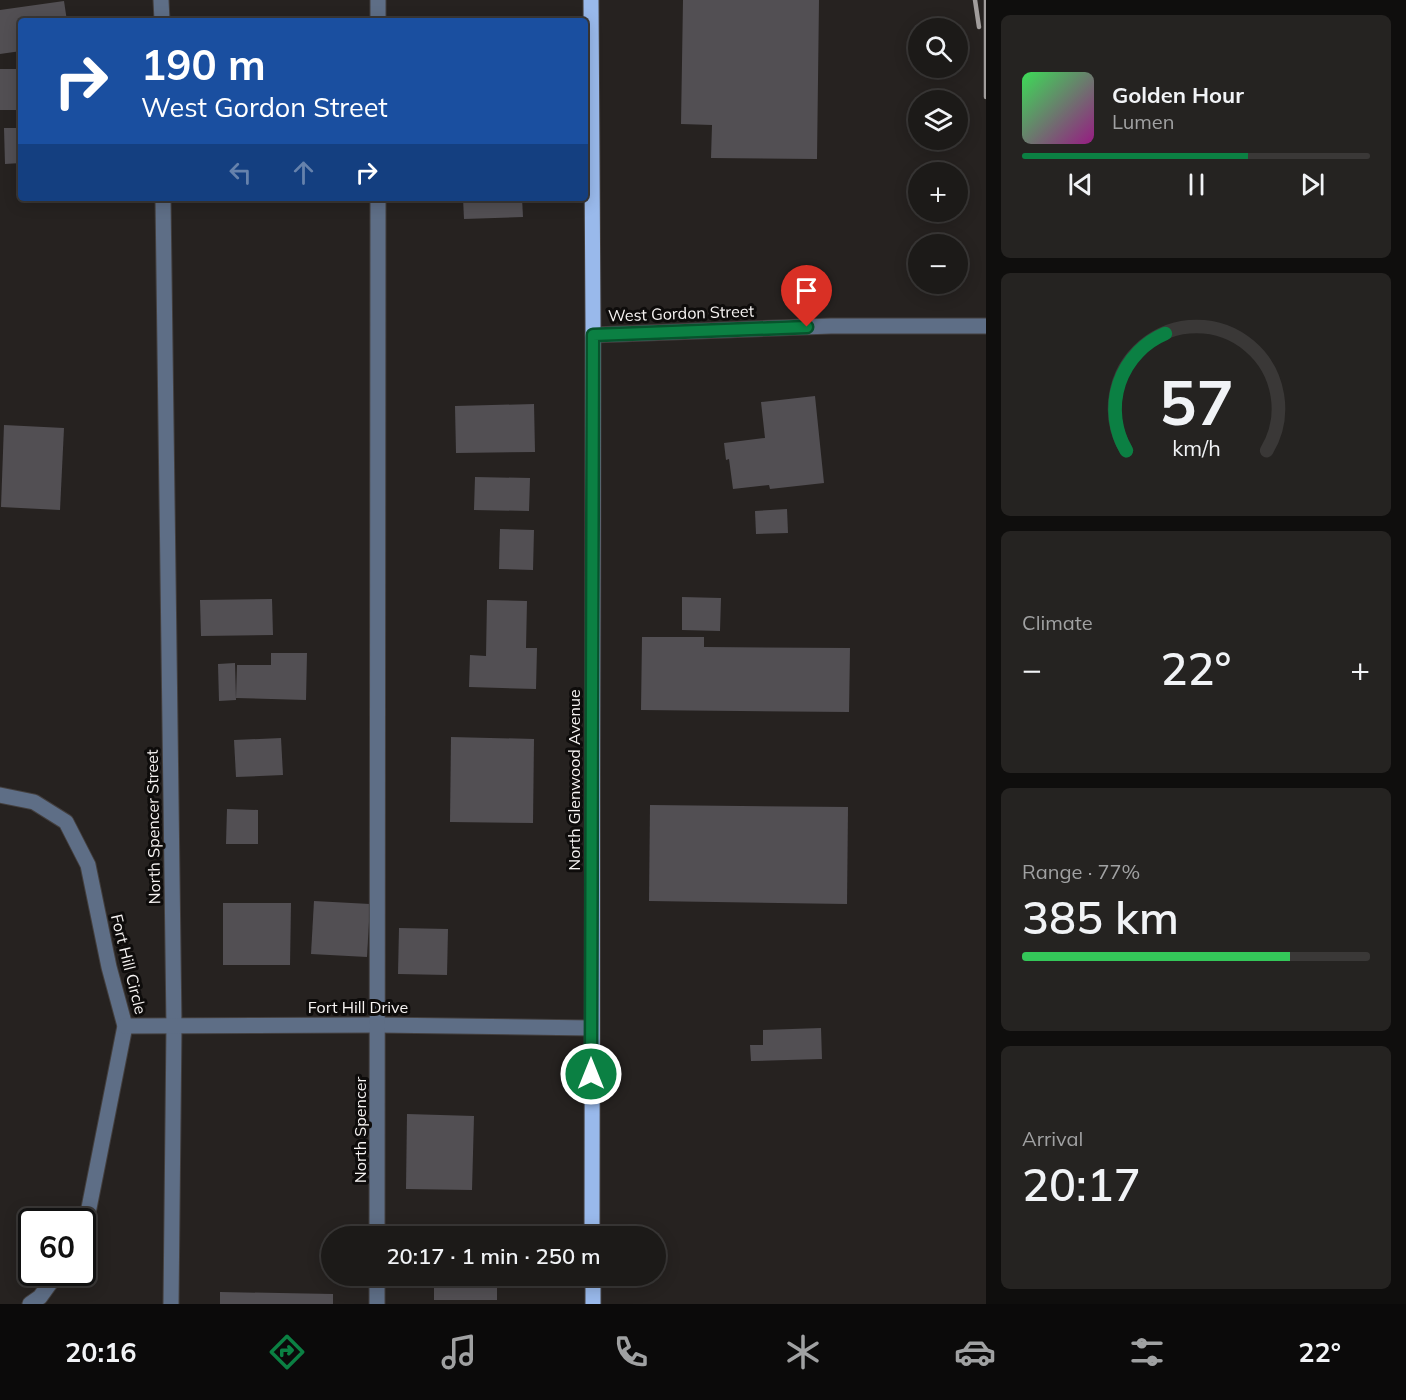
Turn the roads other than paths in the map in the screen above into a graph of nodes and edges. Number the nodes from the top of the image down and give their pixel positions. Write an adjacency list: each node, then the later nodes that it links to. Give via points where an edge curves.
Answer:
1 (161, 0): 4 (street)
2 (378, 0): 5 (street)
3 (591, 0): 9 (main road, North Glenwood Avenue)
4 (162, 18)
5 (378, 18)
6 (163, 201): 13 (street, North Spencer Street)
7 (378, 201): 11 (street, North Spencer)
8 (986, 326): 9 (street, West Gordon Street)
9 (593, 329): 14 (main road, North Glenwood Avenue)
10 (0, 795): 12 (street, Fort Hill Circle, via 34,802 66,822 88,865)
11 (378, 1025): 13 (street, Fort Hill Drive); 14 (street, Fort Hill Drive); 16 (street, North Spencer)
12 (125, 1026): 13 (street, Fort Hill Drive); 15 (street, Fort Hill Circle)
13 (174, 1026): 22 (street, North Spencer Street)
14 (591, 1028): 17 (main road, North Glenwood Avenue)
15 (89, 1208)
16 (377, 1226)
17 (592, 1226)
18 (48, 1286): 21 (street)
19 (377, 1286): 23 (street)
20 (593, 1286): 24 (main road)
21 (30, 1304)
22 (171, 1304)
23 (377, 1304)
24 (593, 1304)

